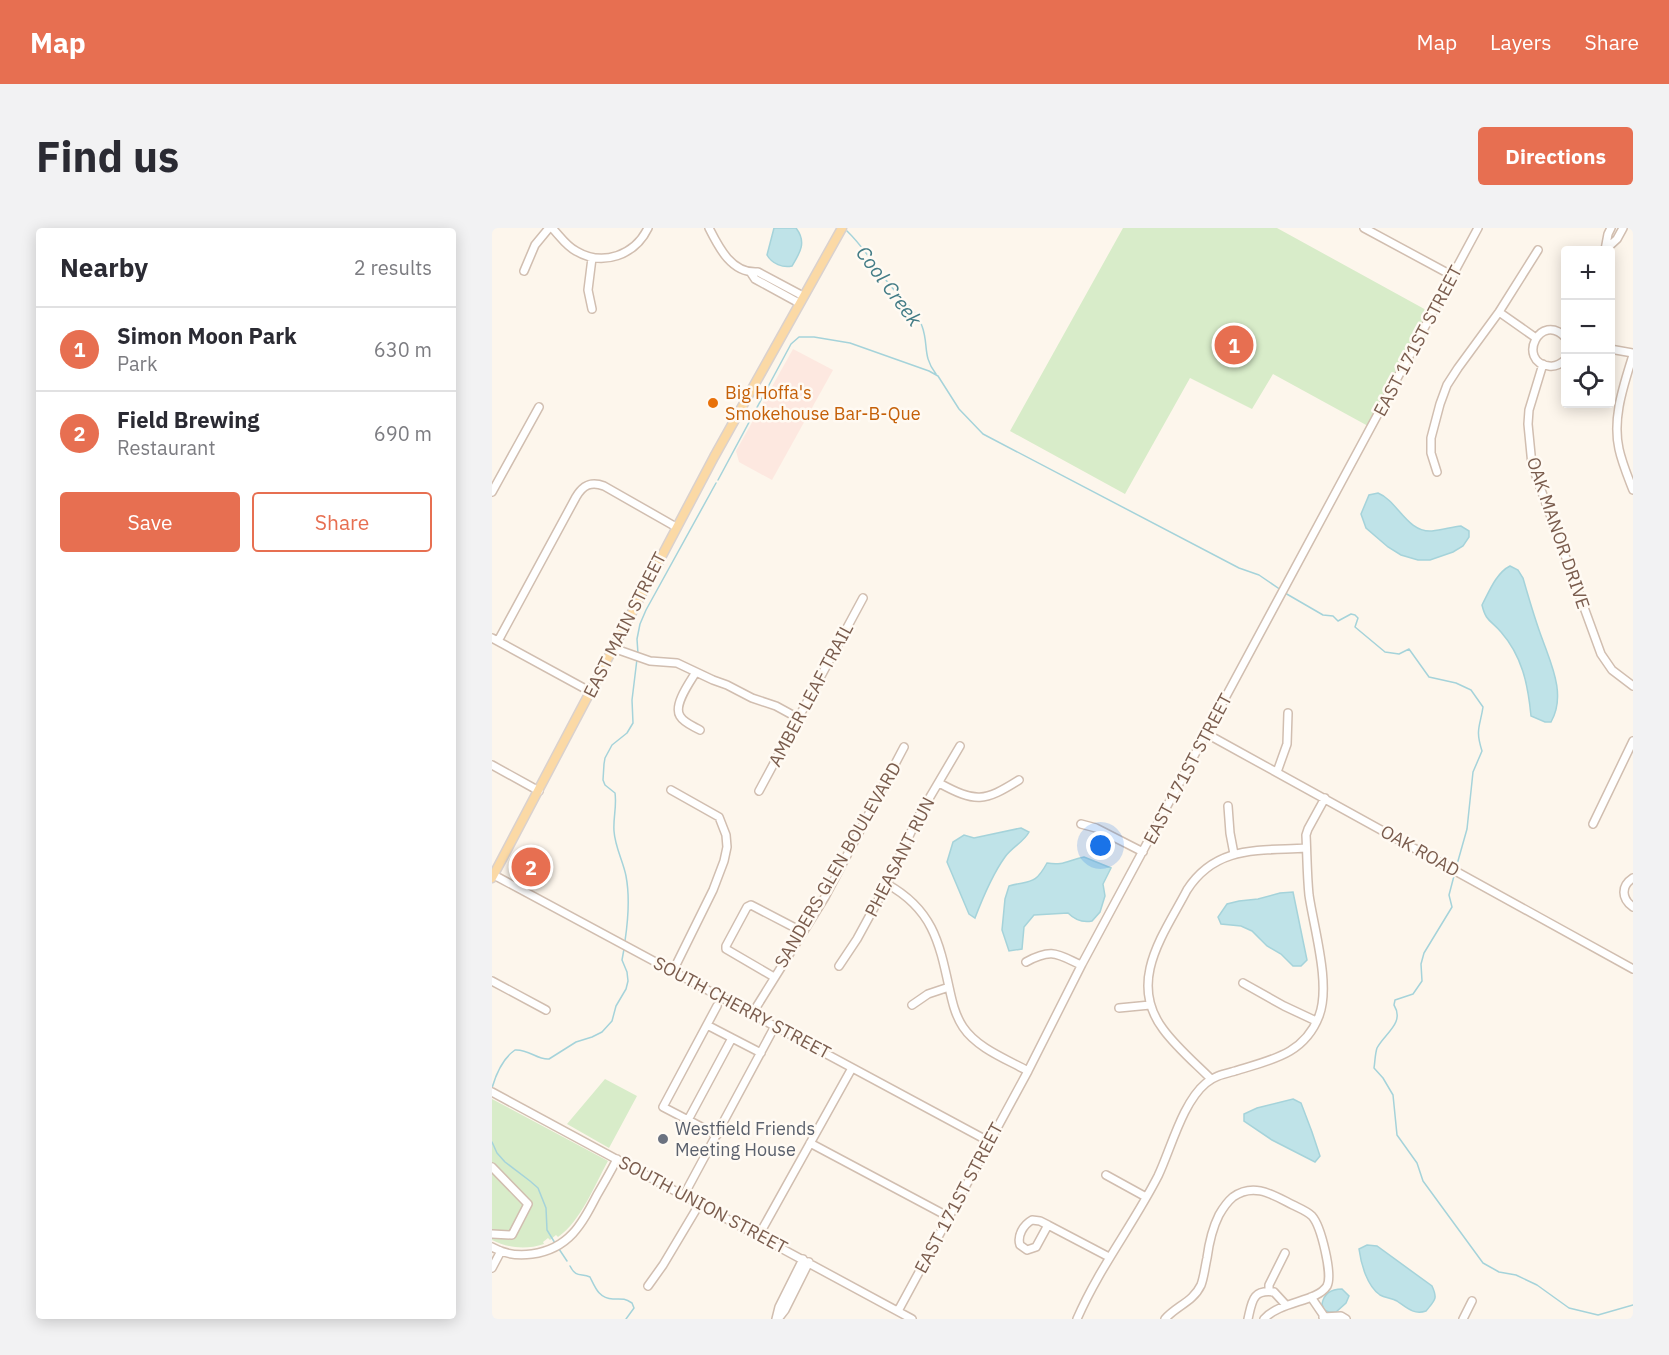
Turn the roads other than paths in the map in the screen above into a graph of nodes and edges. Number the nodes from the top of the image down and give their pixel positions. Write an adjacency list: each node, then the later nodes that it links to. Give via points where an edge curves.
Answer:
1 (550, 228): 12 (street, via 570,248); 13 (street, via 535,245)
2 (648, 228): 12 (street, via 629,251 611,258)
3 (709, 228): 15 (street, via 730,262 755,279)
4 (842, 228): 15 (main road, EAST MAIN STREET)
5 (1364, 228): 14 (street)
6 (1478, 228): 14 (street, EAST 171ST STREET)
7 (1611, 228): 9 (street)
8 (1623, 228): 10 (street)
9 (1606, 246)
10 (1609, 246)
11 (1538, 250): 17 (street)
12 (592, 258): 16 (street, via 588,290)
13 (524, 271)
14 (1453, 276): 38 (street, EAST 171ST STREET)
15 (801, 299): 28 (main road, EAST MAIN STREET)
16 (592, 309)
17 (1499, 312): 19 (street); 25 (street, via 1447,385 1431,438)
18 (1561, 333): 19 (street, via 1549,330)
19 (1536, 338): 23 (street, via 1533,353)
20 (1615, 351): 21 (street)
21 (1633, 354): 26 (street, via 1620,397 1617,428 1618,447)
22 (1561, 363): 23 (street)
23 (1543, 364): 33 (street, OAK MANOR DRIVE, via 1529,410 1532,465 1601,654 1612,670)
24 (539, 408): 27 (street)
25 (1437, 472)
26 (1633, 490)
27 (492, 492)
28 (676, 527): 30 (street, via 604,486 585,485); 31 (main road, EAST MAIN STREET)
29 (863, 598): 36 (street, AMBER LEAF TRAIL)
30 (495, 639): 34 (street)
31 (614, 648): 32 (street, via 651,661 677,663); 34 (main road, EAST MAIN STREET)
32 (696, 672): 36 (street); 37 (street, via 678,710 682,718)
33 (1633, 686)
34 (591, 692): 47 (main road, EAST MAIN STREET)
35 (1288, 713): 43 (street, via 1287,744)
36 (798, 718): 48 (street, AMBER LEAF TRAIL)
37 (700, 730)
38 (1207, 734): 43 (street, OAK ROAD); 54 (street, EAST 171ST STREET)
39 (1633, 741): 52 (street)
40 (960, 746): 45 (street, PHEASANT RUN)
41 (904, 747): 60 (street, SANDERS GLEN BOULEVARD)
42 (492, 765): 47 (street)
43 (1277, 771): 49 (street, OAK ROAD)
44 (1019, 780): 45 (street, via 982,798 966,796)
45 (939, 783): 58 (street, PHEASANT RUN)
46 (671, 790): 65 (street, via 719,818 727,847 713,890)
47 (539, 791): 56 (main road, EAST MAIN STREET)
48 (759, 791)
49 (1325, 798): 53 (street, via 1308,829); 64 (street, OAK ROAD)
50 (1228, 806): 55 (street)
51 (1081, 824): 54 (street)
52 (1593, 824)
53 (1306, 848): 55 (street); 76 (street, via 1324,988)
54 (1143, 852): 62 (street, EAST 171ST STREET)
55 (1234, 854): 71 (street, via 1209,866 1187,890 1151,961 1147,981)
56 (492, 875): 65 (street, SOUTH CHERRY STREET)
57 (1633, 878): 59 (street, via 1623,892)
58 (886, 884): 63 (street, PHEASANT RUN); 69 (street, via 911,901 928,922 940,946)
59 (1633, 907)
60 (803, 932): 66 (street, SANDERS GLEN BOULEVARD); 66 (street, via 752,905 747,907 725,947)
61 (1026, 962): 62 (street, via 1040,954 1054,953)
62 (1082, 965): 82 (street, EAST 171ST STREET)
63 (839, 966)
64 (1633, 969)
65 (673, 971): 75 (street, SOUTH CHERRY STREET)
66 (774, 977): 75 (street, SANDERS GLEN BOULEVARD)
67 (492, 981): 74 (street)
68 (1243, 982): 76 (street)
69 (949, 987): 70 (street); 82 (street, via 955,1012 968,1034)
70 (912, 1005)
71 (1150, 1005): 73 (street); 83 (street, via 1164,1032)
72 (717, 1006): 77 (street)
73 (1119, 1008)
74 (546, 1010)
75 (752, 1014): 78 (street, SOUTH CHERRY STREET)
76 (1316, 1021): 83 (street, via 1308,1036 1283,1056)
77 (707, 1025): 79 (street); 85 (street, via 663,1107)
78 (775, 1026): 80 (street); 81 (street, SOUTH CHERRY STREET)
79 (732, 1038): 80 (street); 85 (street)
80 (761, 1053): 86 (street)
81 (852, 1068): 87 (street, SOUTH CHERRY STREET); 88 (street)
82 (1028, 1071): 87 (street, EAST 171ST STREET)
83 (1211, 1079): 93 (street, via 1191,1102)
84 (495, 1093): 89 (street, SOUTH UNION STREET)
85 (688, 1120): 86 (street)
86 (717, 1135): 92 (street)
87 (990, 1142): 95 (street, EAST 171ST STREET)
88 (810, 1143): 95 (street); 98 (street)
89 (617, 1159): 92 (street, SOUTH UNION STREET); 100 (street, via 582,1223 564,1242 544,1252 521,1255)
90 (492, 1167): 97 (street, via 528,1204 512,1235)
91 (1106, 1175): 93 (street)
92 (684, 1195): 94 (street, SOUTH UNION STREET)
93 (1146, 1197): 102 (street)
94 (700, 1203): 98 (street, SOUTH UNION STREET); 105 (street)
95 (949, 1217): 110 (street, EAST 171ST STREET)
96 (1048, 1225): 96 (street, via 1036,1220 1028,1222 1019,1236 1020,1245 1034,1249); 102 (street)
97 (492, 1234)
98 (759, 1235): 103 (street, SOUTH UNION STREET)
99 (492, 1247): 100 (street)
100 (501, 1251): 104 (street)
101 (1285, 1253): 106 (street)
102 (1109, 1257): 114 (street)
103 (806, 1260): 110 (street, SOUTH UNION STREET); 112 (street, via 785,1310)
104 (492, 1268)
105 (648, 1286)
106 (1269, 1292): 109 (street, via 1278,1295); 116 (street, via 1255,1296)
107 (1311, 1297): 109 (street); 111 (street); 115 (street, via 1326,1288 1329,1280 1319,1227 1304,1210 1264,1191 1252,1190 1236,1195 1226,1204 1214,1225 1200,1286 1190,1300)
108 (1472, 1301): 119 (street)
109 (1286, 1305): 117 (street)
110 (898, 1311): 113 (street, SOUTH UNION STREET)
111 (1325, 1318): 118 (street)
112 (777, 1319)
113 (912, 1319)
114 (1077, 1319)
115 (1165, 1319)
116 (1248, 1319)
117 (1264, 1319)
118 (1346, 1319)
119 (1462, 1319)

